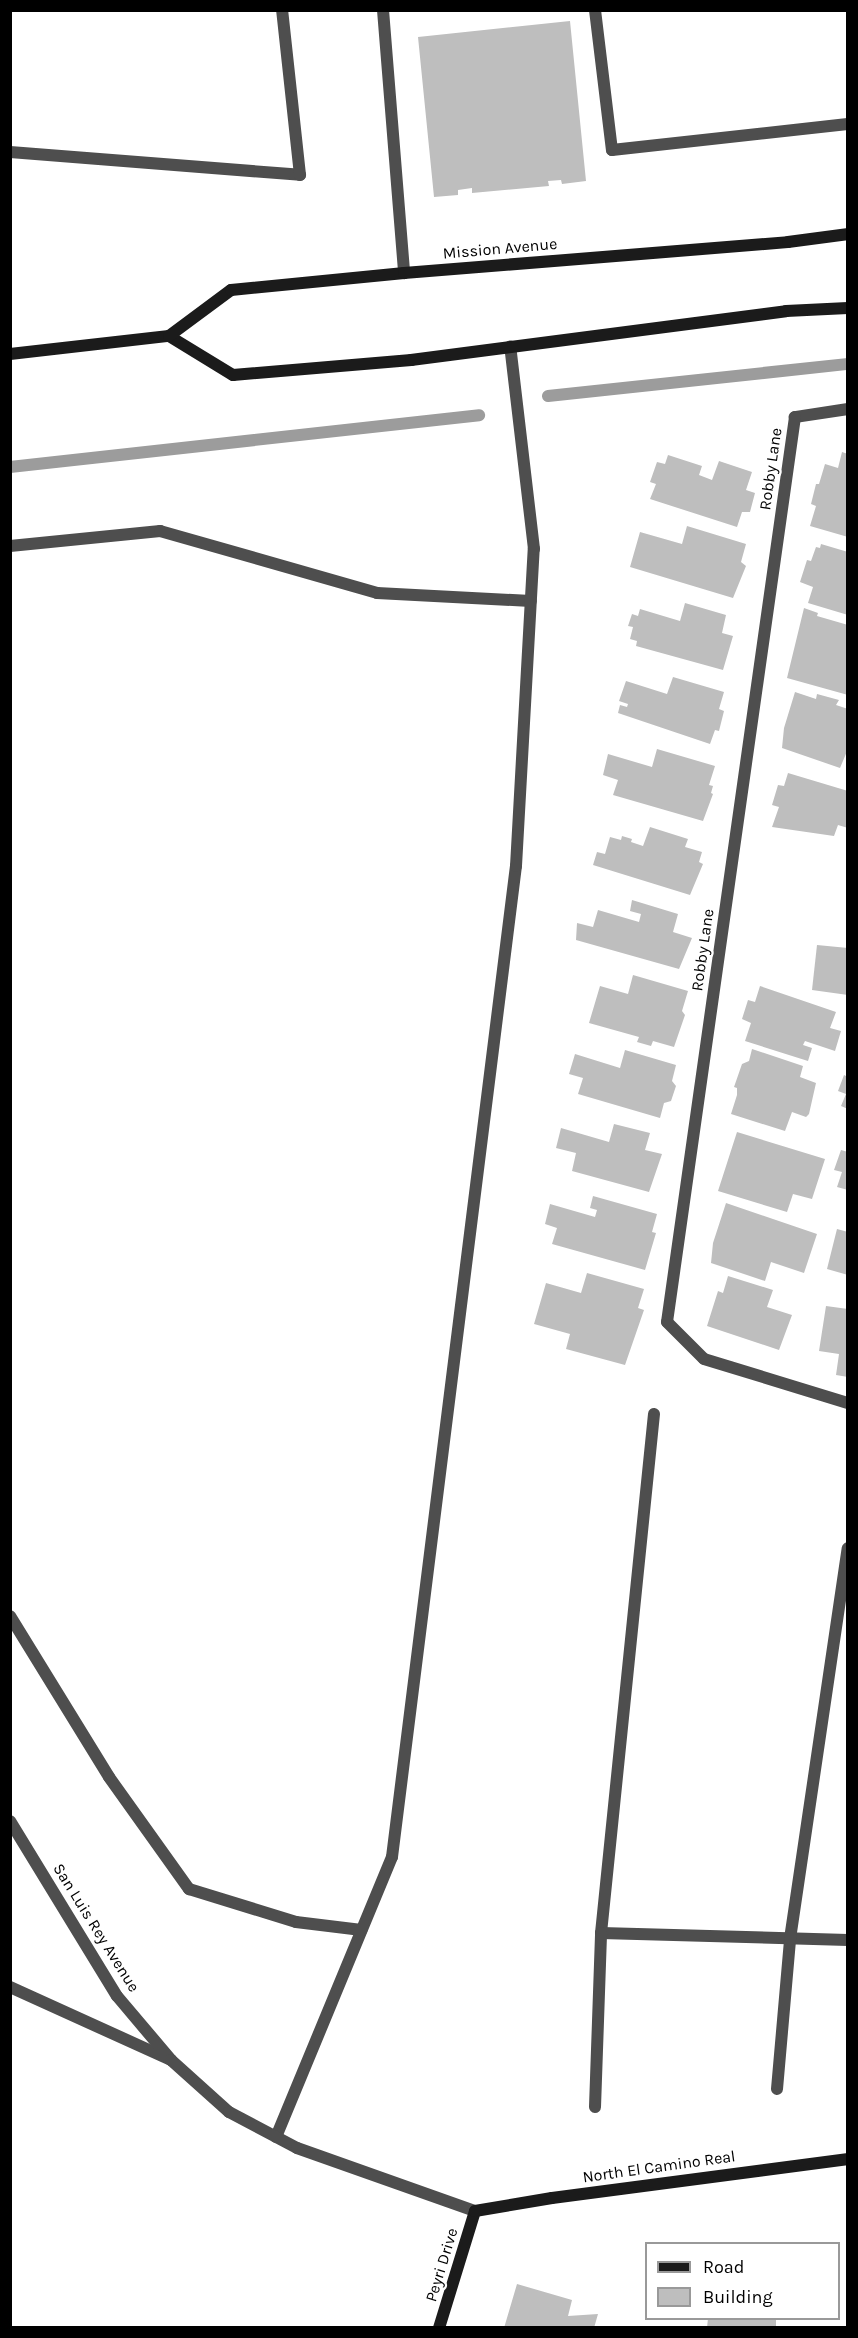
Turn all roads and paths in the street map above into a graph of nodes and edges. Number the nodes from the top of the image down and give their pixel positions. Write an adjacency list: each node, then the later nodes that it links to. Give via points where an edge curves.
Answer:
1 (282, 10): 5 (street, via 300,176)
2 (383, 10): 7 (street)
3 (595, 10): 4 (street, via 612,150)
4 (848, 124)
5 (10, 152)
6 (848, 234): 7 (main road, Mission Avenue)
7 (404, 273): 9 (main road, Mission Avenue, via 231,290)
8 (848, 308): 10 (main road, via 786,311)
9 (169, 336): 10 (main road, via 233,375 411,360); 11 (main road)
10 (510, 346): 14 (street, via 534,549)
11 (10, 354)
12 (848, 409): 15 (street, Robby Lane, via 795,417 667,1322 704,1359)
13 (10, 546): 14 (street, via 160,531 377,593)
14 (531, 602): 20 (street, via 516,866 392,1857)
15 (848, 1403)
16 (654, 1414): 21 (street)
17 (848, 1548): 22 (street)
18 (10, 1616): 20 (street, via 109,1777 189,1889 296,1922)
19 (10, 1821): 25 (street, San Luis Rey Avenue, via 117,1996)
20 (362, 1930): 28 (street)
21 (601, 1933): 22 (street); 27 (street)
22 (790, 1939): 23 (street); 26 (street)
23 (848, 1940)
24 (10, 1987): 25 (street)
25 (171, 2060): 28 (street, San Luis Rey Avenue, via 229,2112)
26 (777, 2089)
27 (595, 2107)
28 (276, 2137): 30 (street, San Luis Rey Avenue)
29 (848, 2158): 30 (main road, North El Camino Real)
30 (475, 2211): 31 (main road, Peyri Drive)
31 (439, 2328)

